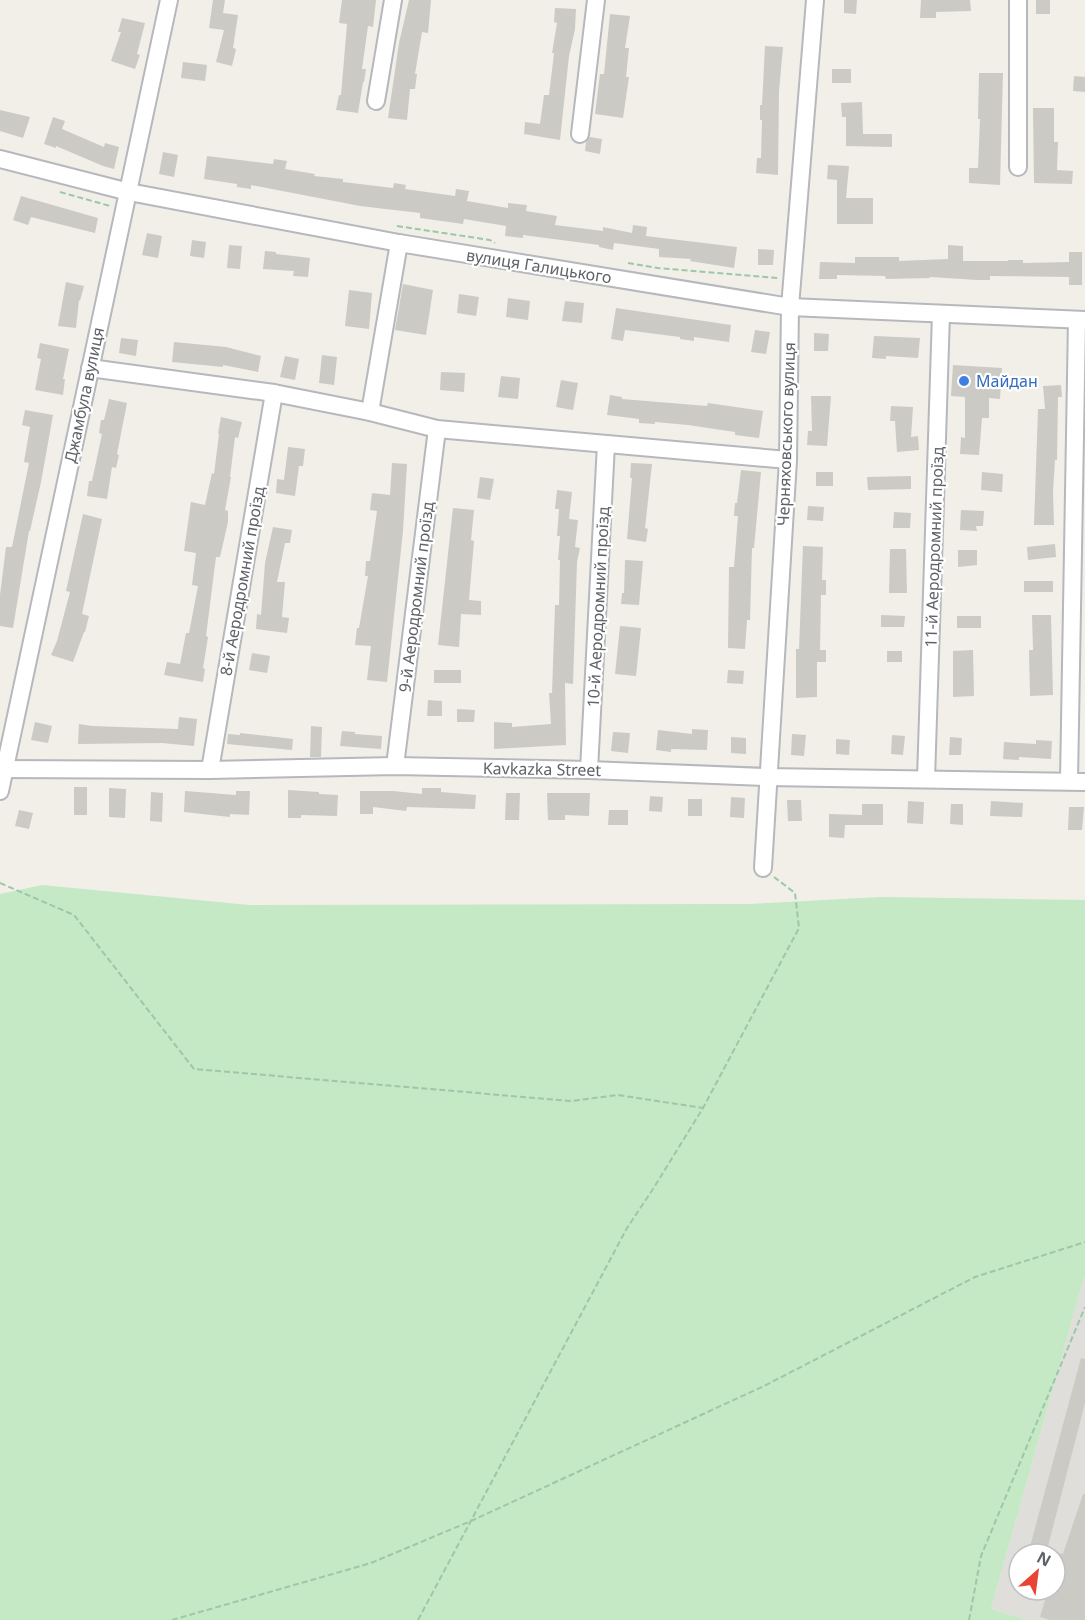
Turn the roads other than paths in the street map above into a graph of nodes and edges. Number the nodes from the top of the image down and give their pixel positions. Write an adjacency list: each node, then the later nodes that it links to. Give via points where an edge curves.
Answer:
1 (169, 0): 10 (street, Джамбула вулиця)
2 (393, 0): 6 (street)
3 (596, 0): 7 (street)
4 (815, 0): 12 (street, Черняховського вулиця)
5 (1018, 0): 9 (street)
6 (376, 101)
7 (580, 134)
8 (0, 159): 10 (street, вулиця Галицького)
9 (1018, 166)
10 (129, 192): 11 (street, вулиця Галицького); 15 (street, Джамбула вулиця)
11 (399, 243): 12 (street, вулиця Галицького); 17 (street)
12 (790, 307): 13 (street, вулиця Галицького); 20 (street, Черняховського вулиця)
13 (941, 314): 14 (street, вулиця Галицького); 26 (street, 11-й Аеродромний проїзд)
14 (1081, 320): 27 (street)
15 (90, 368): 16 (street); 22 (street, Джамбула вулиця)
16 (274, 393): 17 (street); 23 (street, 8-й Аеродромний проїзд)
17 (370, 412): 18 (street)
18 (437, 429): 19 (street); 21 (street, 9-й Аеродромний проїзд)
19 (606, 444): 20 (street); 24 (street, 10-й Аеродромний проїзд)
20 (788, 460): 25 (street, Черняховського вулиця)
21 (395, 766): 23 (street, Kavkazka Street); 24 (street, Kavkazka Street)
22 (2, 769): 23 (street, Kavkazka Street); 28 (street, Джамбула вулиця)
23 (210, 770)
24 (589, 770): 25 (street, Kavkazka Street)
25 (767, 777): 26 (street, Kavkazka Street); 29 (street, Черняховського вулиця)
26 (926, 779): 27 (street, Kavkazka Street)
27 (1077, 781)
28 (0, 790)
29 (763, 868)

